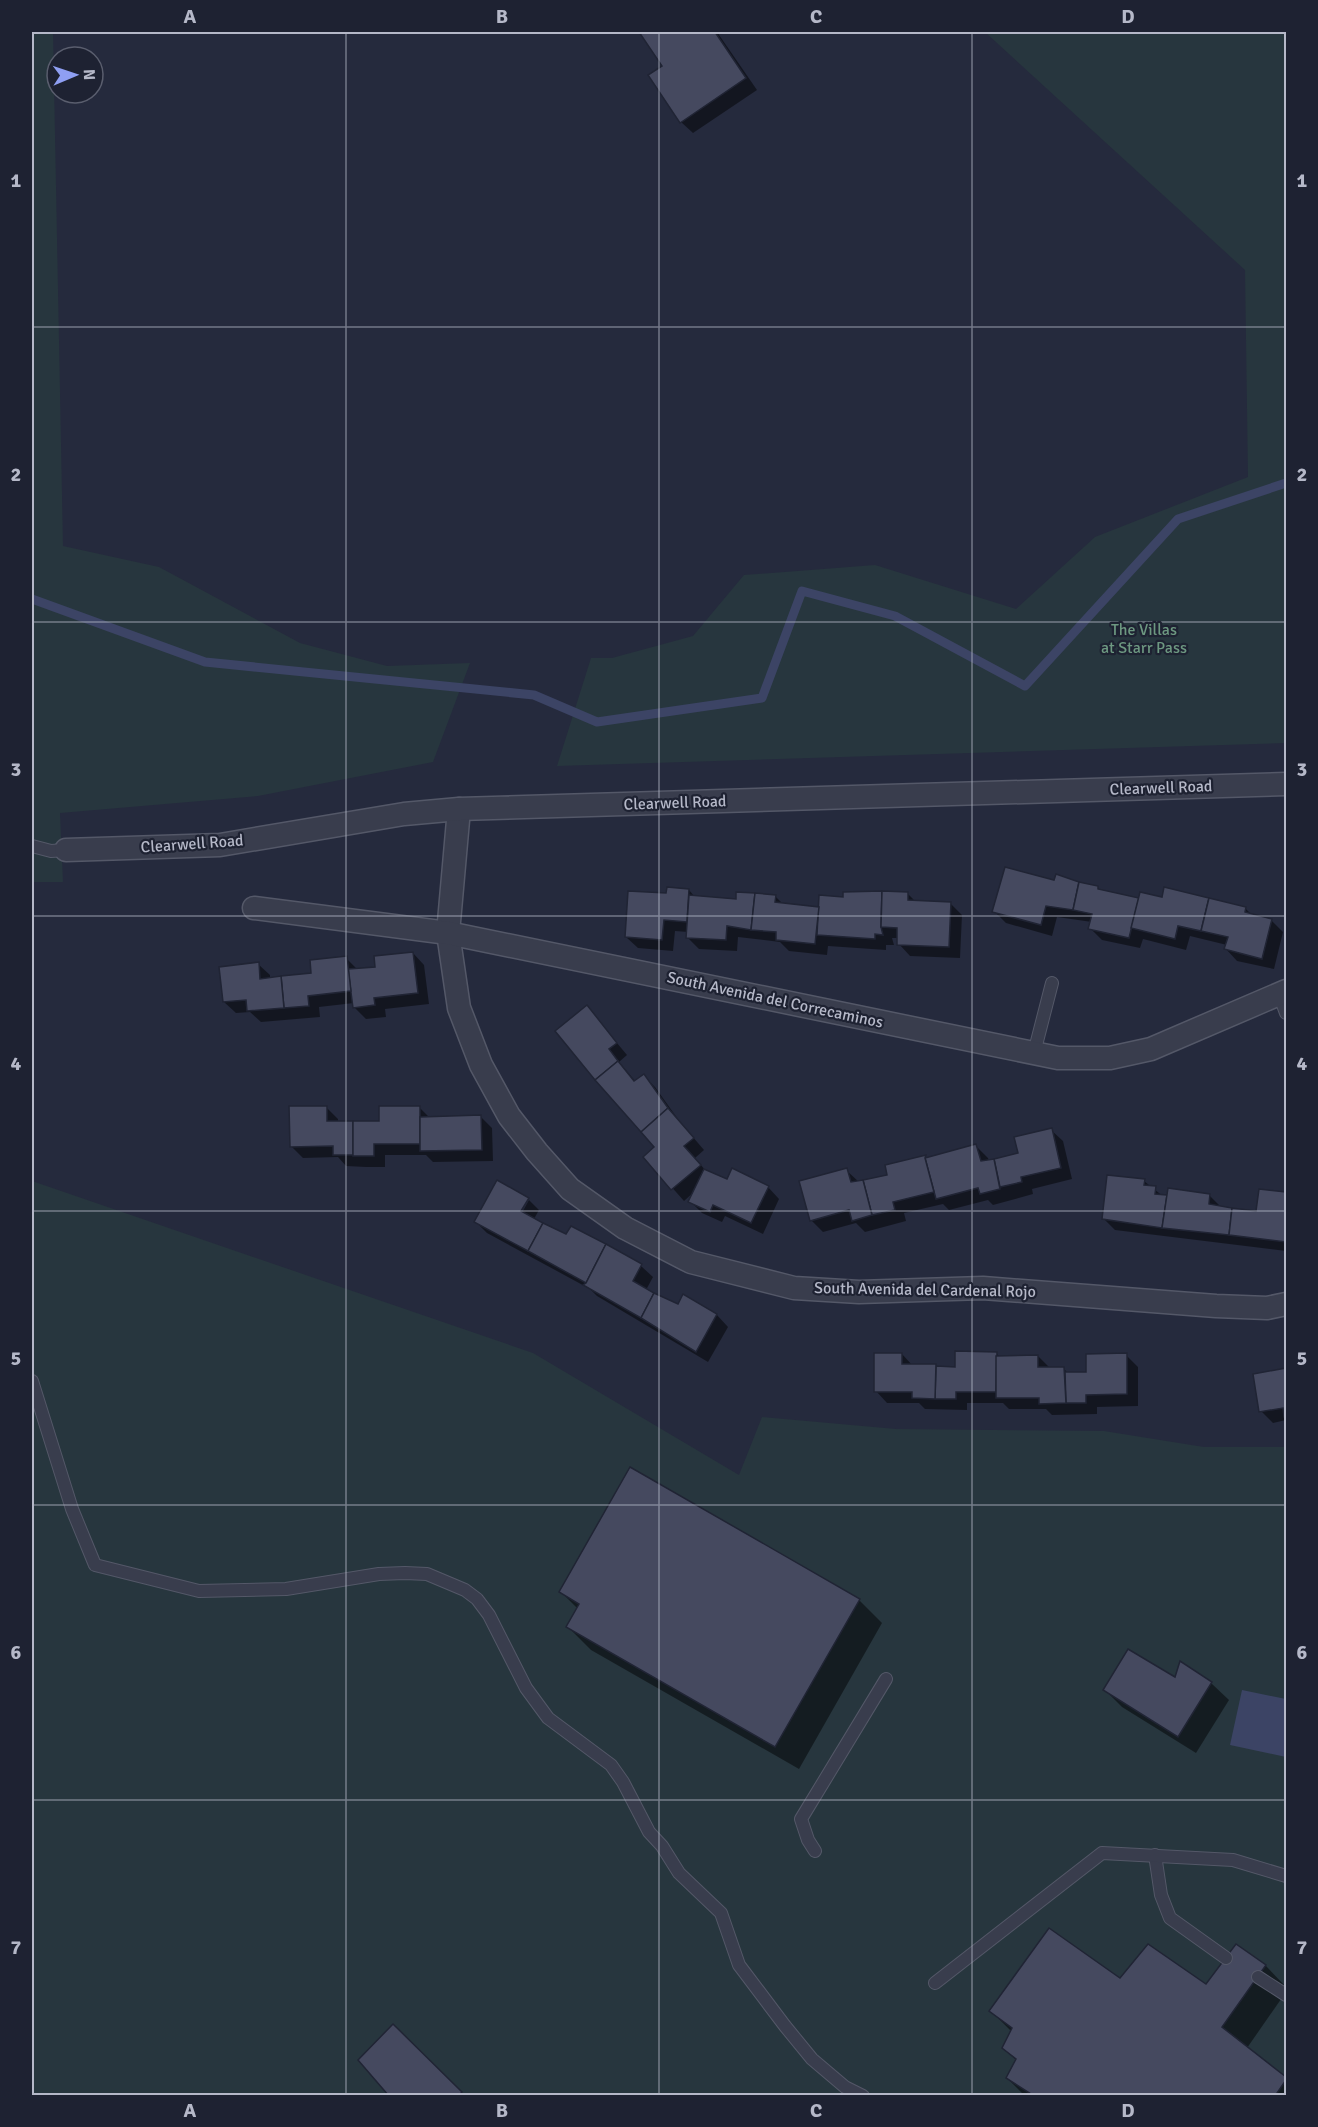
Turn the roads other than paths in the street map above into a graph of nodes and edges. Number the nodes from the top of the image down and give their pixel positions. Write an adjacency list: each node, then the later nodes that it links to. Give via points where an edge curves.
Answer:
1 (1287, 784): 2 (street, Clearwell Road)
2 (459, 809): 4 (street, Clearwell Road, via 404,814 220,845); 6 (street, South Avenida del Cardenal Rojo)
3 (32, 846): 4 (lane)
4 (66, 850)
5 (254, 908): 6 (street, South Avenida del Correcaminos)
6 (448, 933): 9 (street, South Avenida del Correcaminos); 10 (street, South Avenida del Cardenal Rojo, via 459,1008 481,1065 509,1116 570,1189 625,1228 691,1262 794,1288 859,1293 983,1288 1216,1306 1267,1308)
7 (1052, 983): 9 (lane)
8 (1284, 999): 9 (street, South Avenida del Correcaminos, via 1151,1049 1110,1058 1058,1058)
9 (1034, 1053)
10 (1287, 1304)
11 (32, 1381): 20 (lane, via 72,1509 95,1565 199,1591 286,1589 379,1574 427,1574 477,1599 526,1688 548,1718 611,1765 649,1832 679,1873 721,1913 739,1965 785,2026 812,2059 845,2087)
12 (886, 1679): 13 (lane, via 801,1819)
13 (815, 1851)
14 (1155, 1855): 15 (lane, via 1233,1860); 16 (lane, via 1161,1895 1170,1918); 18 (lane, via 1102,1853)
15 (1287, 1876)
16 (1226, 1958)
17 (1258, 1977): 19 (lane)
18 (935, 1983)
19 (1287, 1995)
20 (863, 2096)

